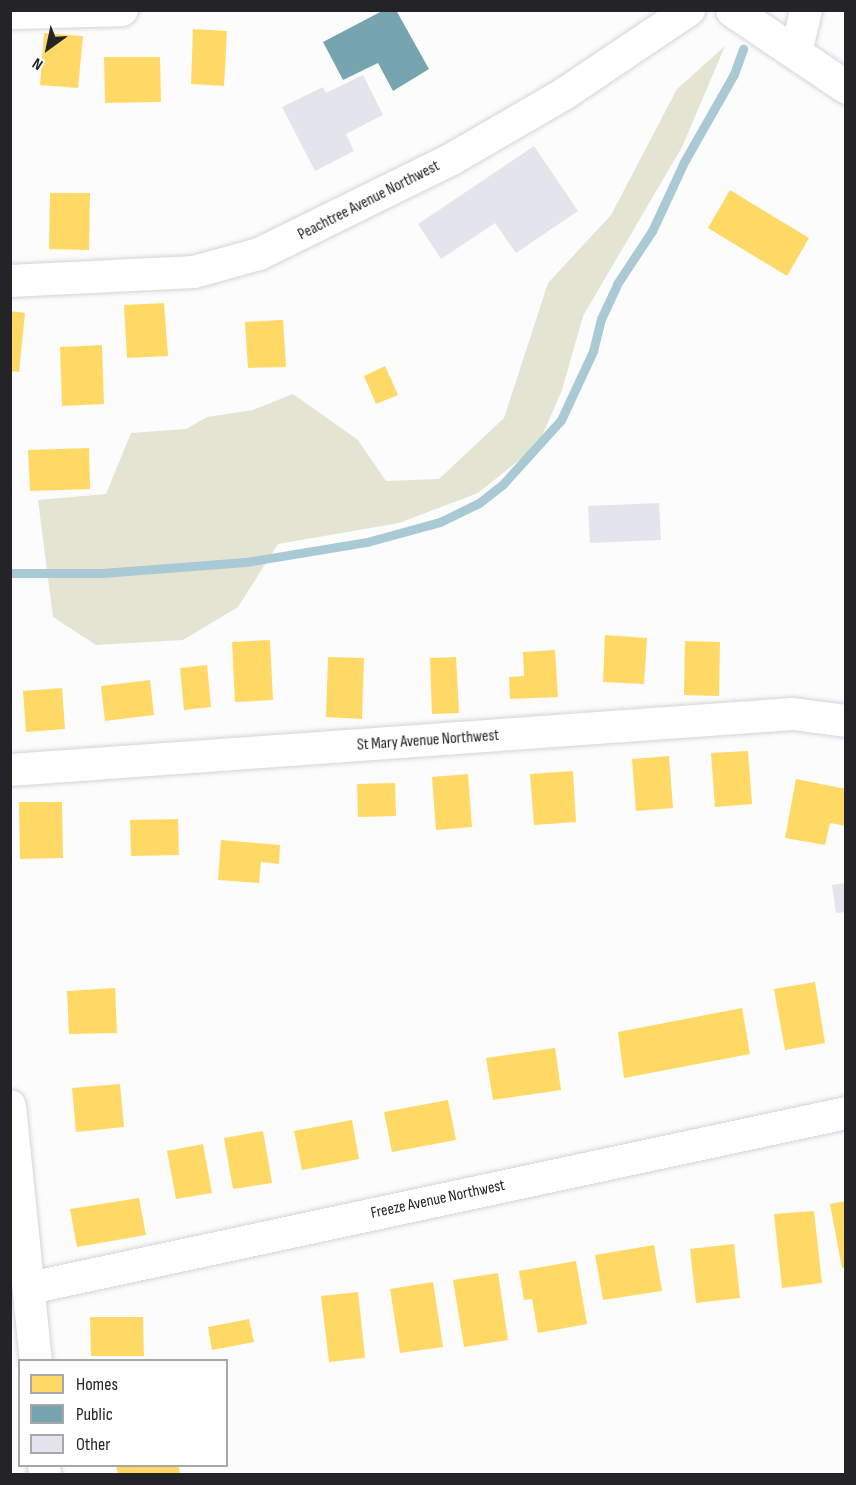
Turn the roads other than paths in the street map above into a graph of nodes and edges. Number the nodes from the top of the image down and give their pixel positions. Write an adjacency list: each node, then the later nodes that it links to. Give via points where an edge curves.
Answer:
1 (122, 10): 5 (street)
2 (689, 10): 8 (street, Peachtree Avenue Northwest, via 564,94 452,159 259,254 194,272)
3 (732, 10): 6 (street)
4 (806, 10): 6 (street)
5 (10, 13)
6 (796, 53): 7 (street)
7 (846, 87)
8 (10, 280)
9 (846, 721): 10 (street, St Mary Avenue Northwest, via 793,714)
10 (10, 770)
11 (10, 1106): 13 (street)
12 (846, 1113): 13 (street, Freeze Avenue Northwest)
13 (30, 1288): 14 (street)
14 (36, 1359)

